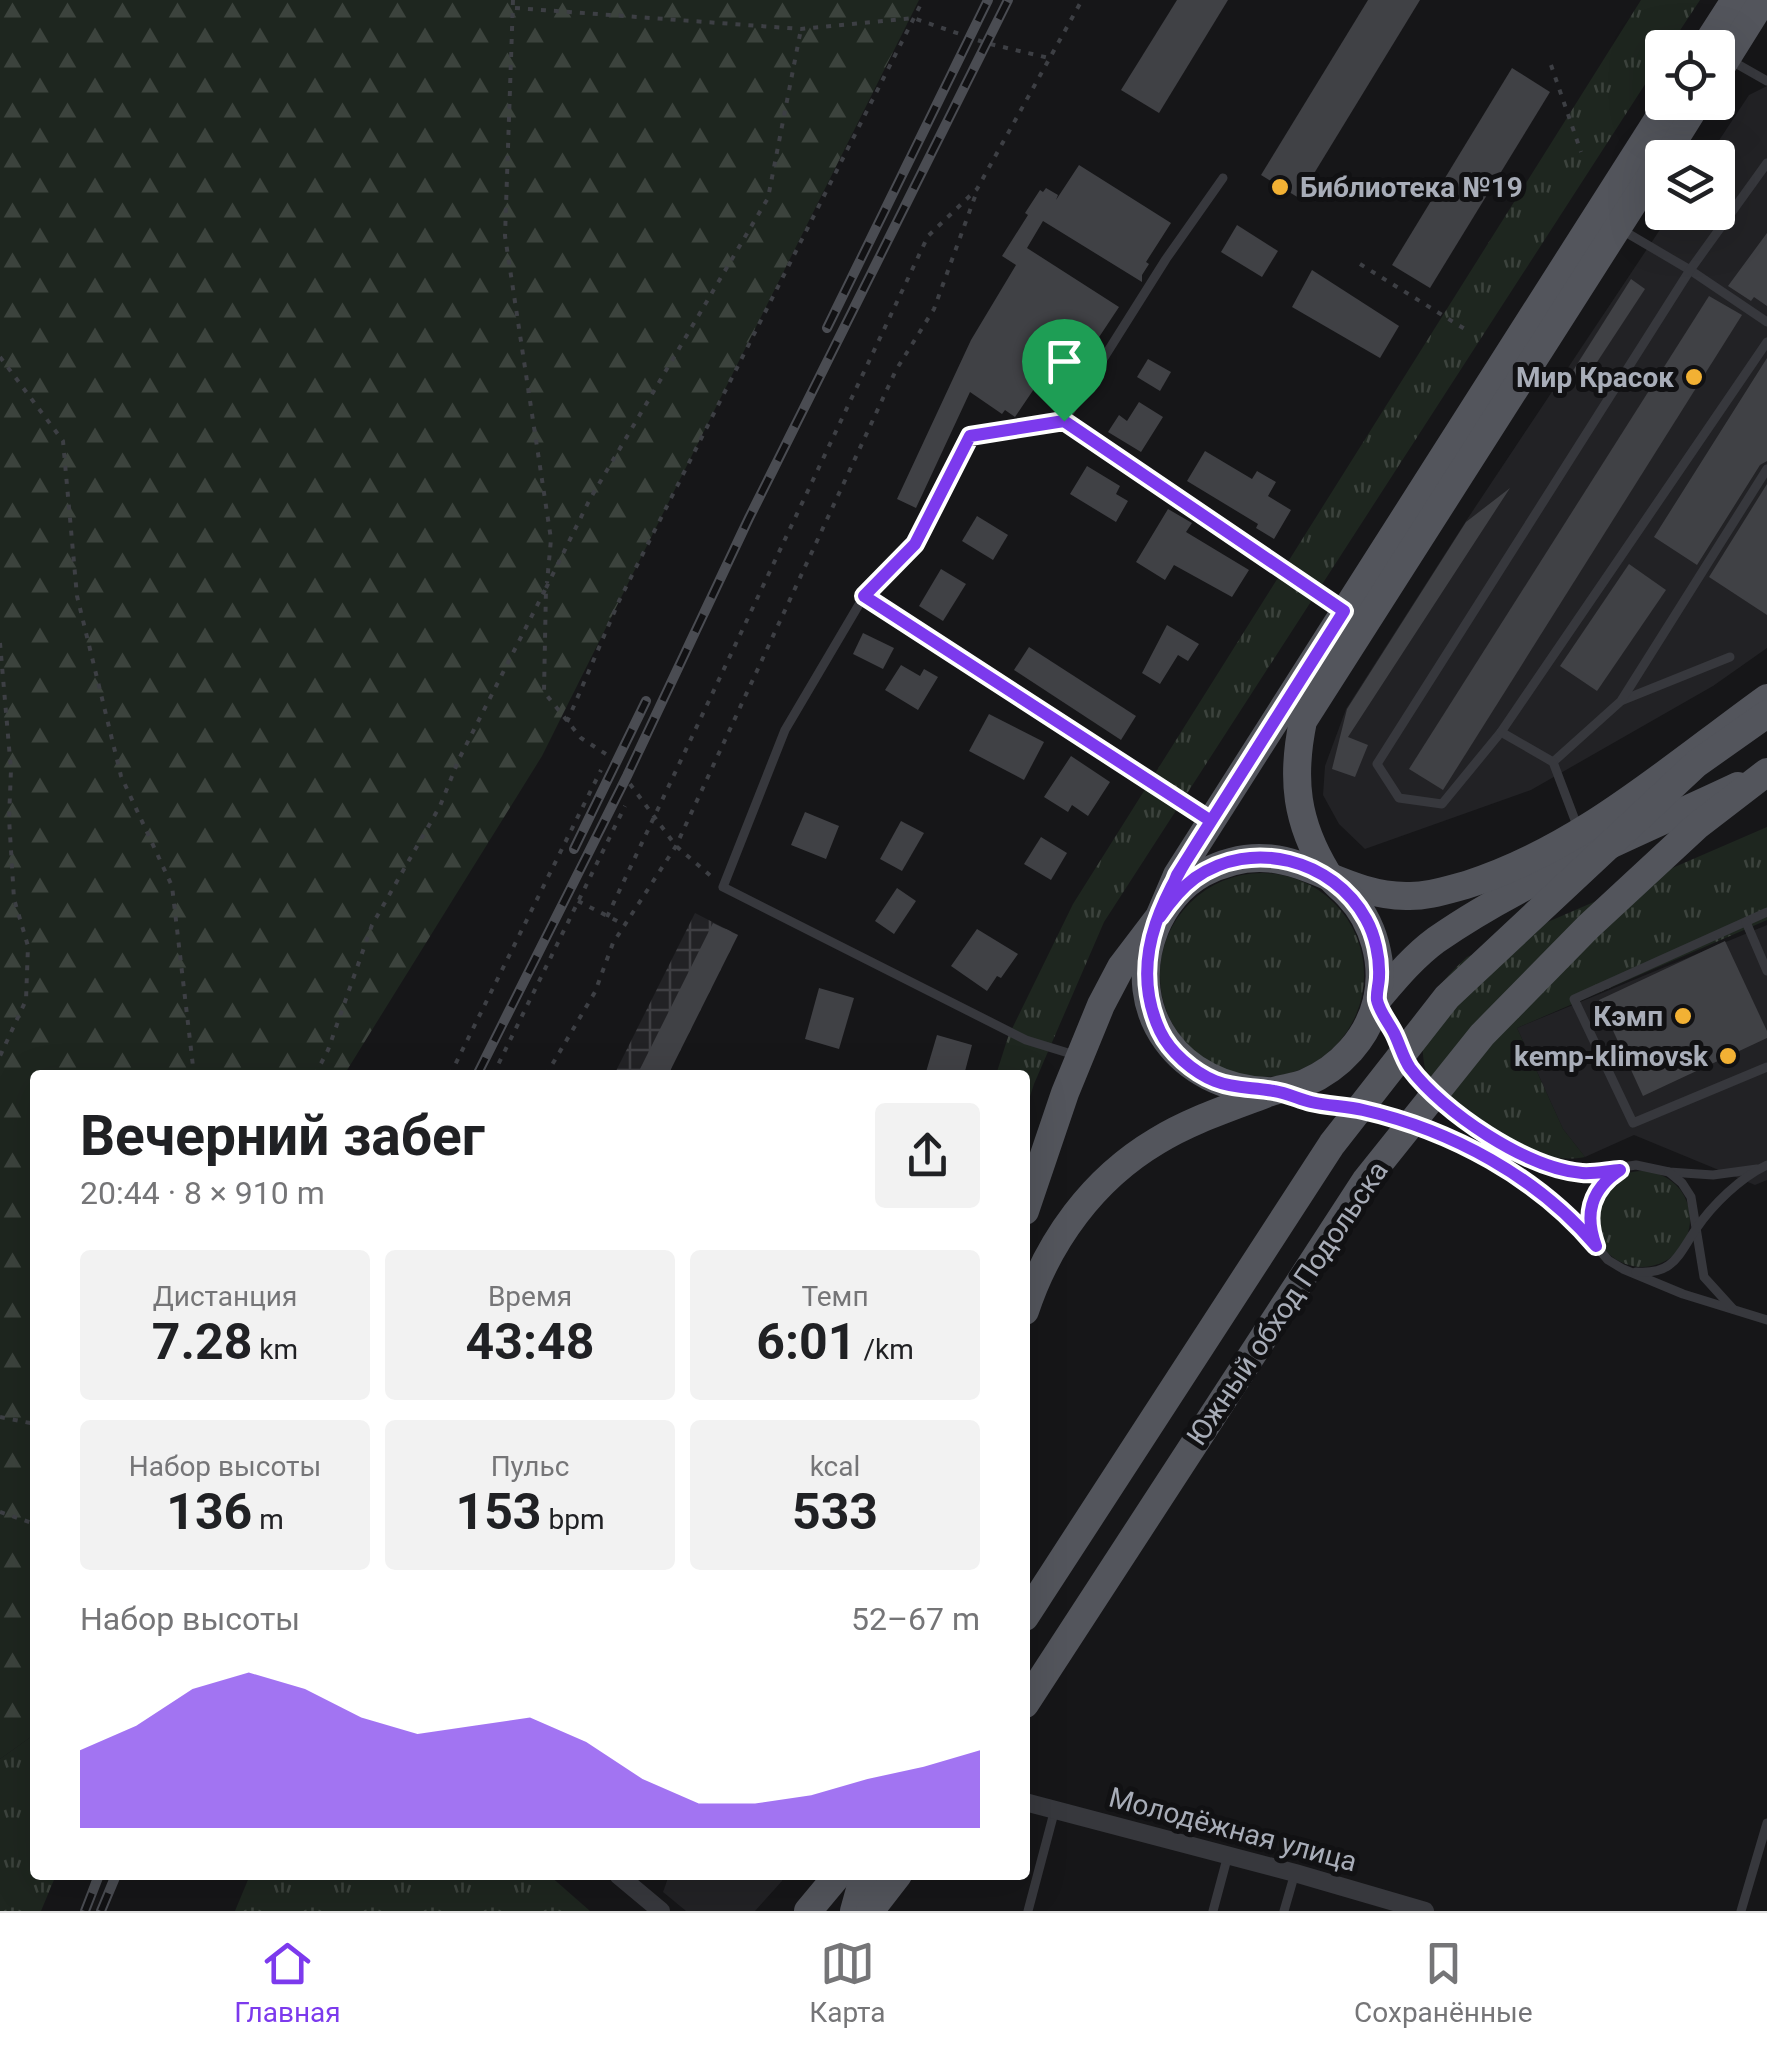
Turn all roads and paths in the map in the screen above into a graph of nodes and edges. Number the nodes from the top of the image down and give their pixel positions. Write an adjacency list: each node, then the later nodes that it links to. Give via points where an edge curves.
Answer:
1 (514, 0): 6 (path)
2 (923, 0): 7 (path)
3 (1082, 0): 11 (path)
4 (1735, 0): 9 (main road)
5 (1763, 0): 10 (main road)
6 (515, 8): 8 (path); 30 (path, via 505,236 551,539)
7 (914, 18): 8 (path); 11 (path); 38 (path, via 619,601)
8 (802, 29): 30 (path, via 768,198 590,499)
9 (1725, 30)
10 (1735, 35)
11 (1050, 58): 20 (path)
12 (1551, 65): 16 (path)
13 (1735, 67): 14 (lane)
14 (1767, 81)
15 (1658, 120): 32 (main road)
16 (1581, 152)
17 (1767, 163): 23 (lane)
18 (1223, 178): 28 (lane)
19 (1645, 186): 21 (main road)
20 (978, 190): 46 (path, via 928,236); 49 (path, via 934,309 896,370)
21 (1618, 228): 23 (lane); 50 (main road, via 1303,721 1296,794)
22 (1360, 264): 25 (path)
23 (1690, 270): 24 (lane); 39 (lane, via 1377,764 1399,798 1442,804)
24 (1767, 322)
25 (1468, 331)
26 (1767, 342): 39 (lane)
27 (0, 357): 63 (path, via 63,441 77,596 121,776 172,886)
28 (1064, 421): 31 (lane, via 970,436 915,544); 32 (lane)
29 (1767, 470): 36 (lane)
30 (546, 588): 38 (path, via 544,692); 64 (path, via 440,806 372,925)
31 (864, 596): 47 (lane); 51 (lane, via 785,730)
32 (1344, 611): 47 (main road)
33 (0, 643): 60 (path, via 14,899 28,946 26,1000)
34 (1730, 657): 36 (lane)
35 (1767, 698): 48 (main road)
36 (1620, 701): 41 (lane)
37 (1767, 714): 83 (main road, Южный обход Подольска, bridge, via 1696,764 1448,997 1332,1144)
38 (566, 722): 40 (path)
39 (1501, 732): 41 (lane)
40 (609, 756)
41 (1552, 762): 48 (lane)
42 (601, 770): 65 (path)
43 (1767, 772): 59 (main road, via 1561,870 1434,942); 84 (main road, Южный обход Подольска, bridge, via 1697,826 1588,927 1482,1035 1377,1166)
44 (630, 784): 46 (path)
45 (625, 806): 52 (path)
46 (652, 817): 49 (path); 54 (path)
47 (1211, 821): 55 (main road)
48 (1580, 834): 50 (main road, via 1503,873 1445,891 1407,896)
49 (676, 846): 51 (path); 57 (path)
50 (1330, 878): 55 (main road, via 1278,858 1236,860 1197,876); 59 (main road, via 1366,919 1380,972)
51 (724, 887): 61 (lane, via 1026,1040)
52 (578, 902): 54 (path); 66 (path)
53 (1767, 912): 56 (lane)
54 (608, 917): 57 (path)
55 (1160, 917): 61 (main road, via 1121,966); 68 (main road, via 1144,978 1164,1038 1212,1080)
56 (1746, 922): 58 (lane); 62 (lane, via 1574,999 1633,1123)
57 (625, 926): 67 (path)
58 (1767, 972)
59 (1377, 1000): 68 (main road, via 1350,1052 1328,1071); 70 (lane, via 1408,1065 1466,1119 1546,1165 1582,1173)
60 (0, 1056)
61 (1081, 1057): 72 (main road)
62 (1767, 1067)
63 (193, 1070)
64 (318, 1070)
65 (452, 1070)
66 (495, 1070)
67 (549, 1070)
68 (1274, 1091): 74 (lane, via 1364,1110 1500,1165 1542,1192); 76 (main road, via 1158,1140 1116,1171 1071,1218)
69 (1762, 1167): 71 (lane, via 1713,1175); 73 (lane)
70 (1620, 1170): 71 (lane, via 1636,1165); 74 (lane, via 1605,1180 1589,1210)
71 (1669, 1172): 73 (lane, via 1691,1197)
72 (1030, 1196)
73 (1695, 1230): 75 (lane, via 1676,1261 1660,1270); 77 (lane, via 1704,1277)
74 (1596, 1246): 75 (lane)
75 (1624, 1269): 77 (lane)
76 (1030, 1295)
77 (1736, 1310): 78 (lane)
78 (1767, 1320)
79 (0, 1417): 80 (path)
80 (30, 1423)
81 (0, 1512): 82 (path)
82 (30, 1522)
83 (1030, 1608)
84 (1030, 1696)
85 (1030, 1803): 86 (street, Молодёжная улица)
86 (1054, 1810): 88 (street, Молодёжная улица); 95 (lane)
87 (1767, 1823): 105 (lane)
88 (1228, 1855): 89 (street, Молодёжная улица); 102 (lane)
89 (1295, 1873): 103 (lane); 104 (street, Молодёжная улица)
90 (624, 1880): 96 (street)
91 (836, 1880): 97 (main road)
92 (839, 1880): 98 (main road)
93 (863, 1880): 99 (main road)
94 (894, 1880): 100 (main road, bridge)
95 (1028, 1909): 101 (lane)
96 (661, 1911)
97 (808, 1911)
98 (831, 1911)
99 (854, 1911)
100 (870, 1911)
101 (1040, 1911)
102 (1213, 1911)
103 (1284, 1911)
104 (1425, 1911)
105 (1740, 1911)

